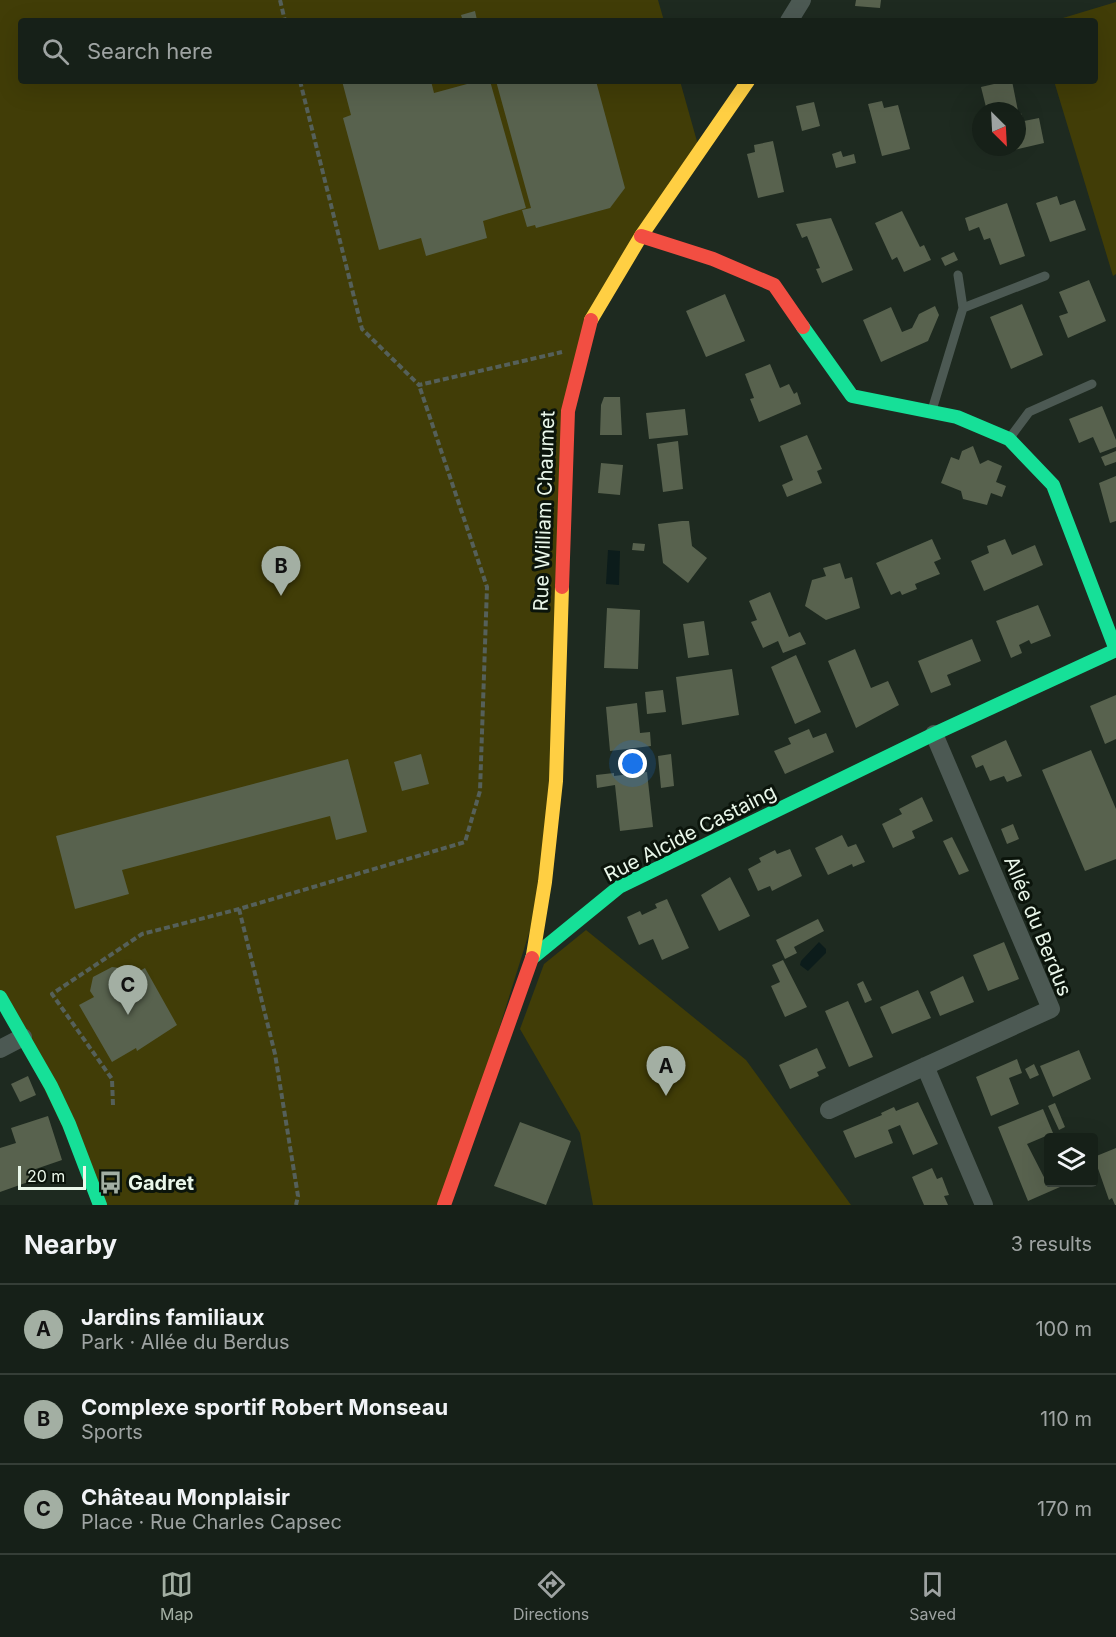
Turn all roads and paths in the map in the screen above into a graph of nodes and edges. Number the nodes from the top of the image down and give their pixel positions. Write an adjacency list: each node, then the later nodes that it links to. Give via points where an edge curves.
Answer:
1 (280, 0): 3 (path)
2 (802, 0): 4 (street)
3 (284, 18)
4 (791, 18)
5 (301, 84): 13 (path, via 362,329)
6 (746, 84): 7 (street, Rue William Chaumet)
7 (641, 236): 11 (street, Rue William Chaumet, via 593,313); 14 (street, via 774,285 852,396)
8 (958, 275): 10 (lane)
9 (1045, 276): 10 (lane)
10 (963, 308): 14 (lane)
11 (584, 349): 13 (path, via 556,352); 19 (street, Rue William Chaumet, via 568,411 556,781)
12 (1092, 384): 15 (lane, via 1029,412)
13 (419, 385): 18 (path, via 487,587 480,791 465,842)
14 (931, 412): 15 (street, via 957,417)
15 (1010, 439): 16 (street, via 1053,485)
16 (1116, 650): 17 (street, Rue Alcide Castaing)
17 (934, 734): 19 (street, Rue Alcide Castaing, via 619,887); 23 (street, Allée du Berdus, via 1051,1009)
18 (239, 909): 24 (path, via 142,934 52,994 112,1079); 27 (path, via 275,1054 298,1197)
19 (533, 955): 28 (street)
20 (0, 997): 21 (street)
21 (23, 1037): 22 (street); 26 (street, via 69,1124)
22 (0, 1049)
23 (925, 1066): 25 (street, Allée du Berdus); 29 (street)
24 (113, 1105)
25 (829, 1110)
26 (100, 1205)
27 (296, 1205)
28 (444, 1205)
29 (984, 1205)

